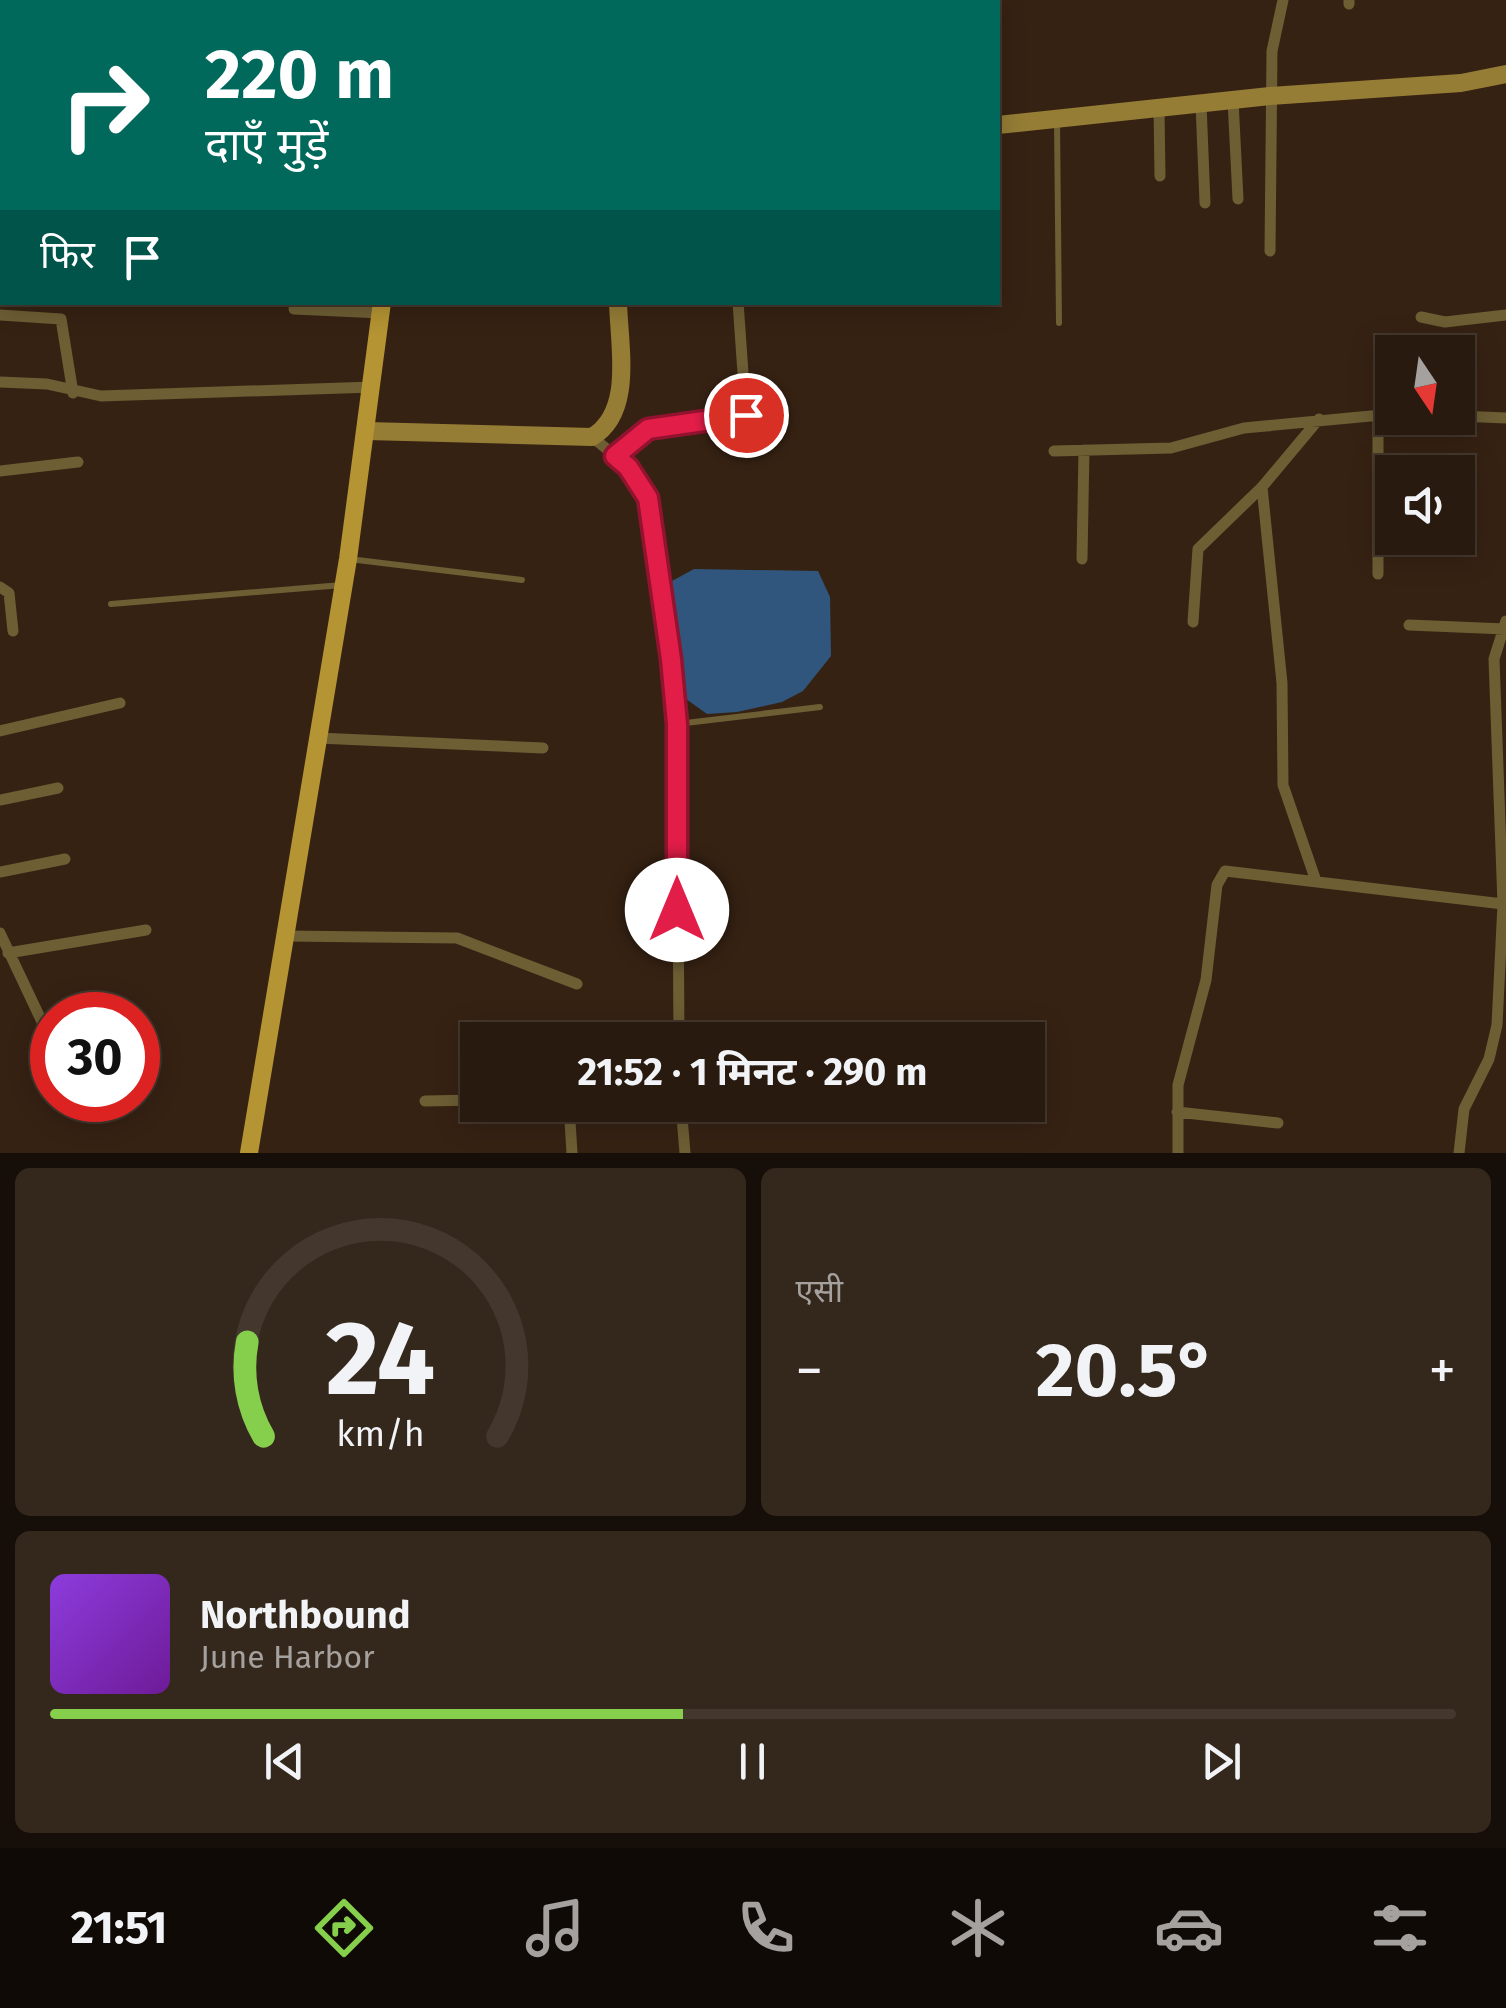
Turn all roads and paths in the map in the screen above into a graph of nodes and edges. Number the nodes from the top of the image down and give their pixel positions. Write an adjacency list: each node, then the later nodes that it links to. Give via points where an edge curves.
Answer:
1 (1283, 0): 3 (street)
2 (1506, 74): 3 (main road)
3 (1270, 96): 4 (main road); 12 (street)
4 (1233, 100): 5 (main road); 10 (street)
5 (1200, 104): 6 (main road); 11 (street)
6 (1159, 108): 7 (main road); 9 (street)
7 (1057, 119): 8 (main road); 20 (lane)
8 (1000, 125)
9 (1160, 176)
10 (1238, 199)
11 (1205, 202)
12 (1270, 251)
13 (618, 305): 31 (main road, via 616,411 608,428)
14 (738, 305): 25 (street)
15 (382, 308): 16 (street); 22 (main road)
16 (294, 309)
17 (1506, 314): 19 (street, via 1445,322)
18 (0, 315): 23 (street, via 60,318)
19 (1421, 317)
20 (1059, 323)
21 (0, 382): 23 (street, via 47,384)
22 (374, 387): 23 (street); 29 (main road)
23 (72, 393)
24 (1375, 413): 28 (street)
25 (746, 415): 32 (street); 35 (street, via 648,429)
26 (1475, 417): 27 (street)
27 (1506, 418)
28 (1319, 419): 33 (street, via 1244,428 1171,448); 38 (street)
29 (367, 431): 31 (main road); 39 (main road)
30 (1378, 435): 41 (street)
31 (592, 437): 35 (street)
32 (748, 444)
33 (1084, 450): 34 (street); 40 (street)
34 (1054, 451)
35 (615, 456): 52 (street, via 648,498)
36 (78, 462): 37 (street)
37 (0, 471)
38 (1262, 487): 46 (street, via 1198,549); 60 (street, via 1282,683 1283,785)
39 (348, 559): 42 (lane); 43 (main road)
40 (1082, 559)
41 (1378, 574)
42 (522, 580)
43 (344, 585): 45 (lane); 54 (main road)
44 (0, 587): 49 (street, via 9,593)
45 (111, 604)
46 (1193, 622)
47 (1409, 625): 48 (street)
48 (1505, 626): 61 (street, via 1494,659)
49 (13, 632)
50 (120, 704): 53 (street)
51 (820, 707): 52 (lane)
52 (677, 724): 68 (street)
53 (0, 731)
54 (318, 738): 55 (street); 64 (main road)
55 (543, 748)
56 (58, 788): 57 (street)
57 (0, 800)
58 (65, 859): 59 (street)
59 (0, 872)
60 (1316, 880): 61 (street); 71 (street, via 1234,870 1219,876 1206,980)
61 (1504, 910): 79 (street, via 1495,1041 1464,1109)
62 (146, 930): 65 (street)
63 (0, 933): 65 (street)
64 (285, 936): 66 (street, via 457,938); 75 (main road)
65 (8, 953): 67 (street)
66 (577, 984)
67 (30, 998)
68 (679, 1022)
69 (460, 1100): 70 (street)
70 (425, 1101)
71 (1177, 1112): 74 (street); 78 (street)
72 (571, 1122): 76 (street)
73 (682, 1122): 77 (street)
74 (1278, 1123)
75 (249, 1153)
76 (572, 1153)
77 (685, 1153)
78 (1178, 1153)
79 (1459, 1153)

